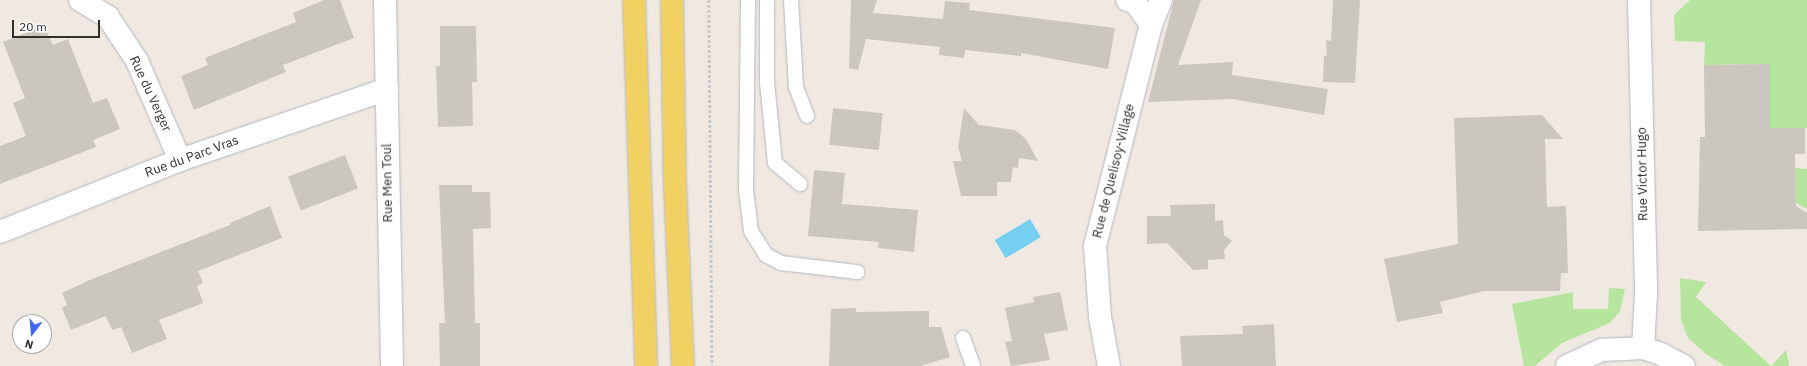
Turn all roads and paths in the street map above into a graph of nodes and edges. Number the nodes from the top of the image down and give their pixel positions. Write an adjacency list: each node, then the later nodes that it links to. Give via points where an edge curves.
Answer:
1 (80, 0): 15 (street, Rue du Verger, via 108,17 137,61)
2 (385, 0): 13 (street, Rue Men Toul)
3 (634, 0): 16 (main road)
4 (672, 0): 17 (main road)
5 (709, 0): 28 (path)
6 (748, 0): 20 (lane, via 746,190 751,231 766,255 781,263)
7 (767, 0): 18 (lane, via 767,82 775,163)
8 (791, 0): 14 (lane, via 796,87)
9 (1127, 0): 12 (street, via 1135,2)
10 (1160, 0): 12 (street, Rue de Quelisoy-Village)
11 (1639, 0): 22 (street, Rue Victor Hugo, via 1646,294)
12 (1152, 25): 30 (street, Rue de Quelisoy-Village, via 1095,246 1100,317)
13 (387, 89): 15 (street, Rue du Parc Vras); 23 (street, Rue Men Toul)
14 (807, 116)
15 (180, 160): 19 (street, Rue du Parc Vras)
16 (639, 176): 24 (main road); 25 (main road)
17 (675, 184): 26 (main road); 27 (main road)
18 (800, 184)
19 (0, 232)
20 (857, 272)
21 (963, 338): 29 (lane)
22 (1643, 348): 31 (street, via 1602,350); 32 (street)
23 (392, 366)
24 (634, 366)
25 (646, 366)
26 (671, 366)
27 (683, 366)
28 (712, 366)
29 (973, 366)
30 (1109, 366)
31 (1568, 366)
32 (1684, 366)

